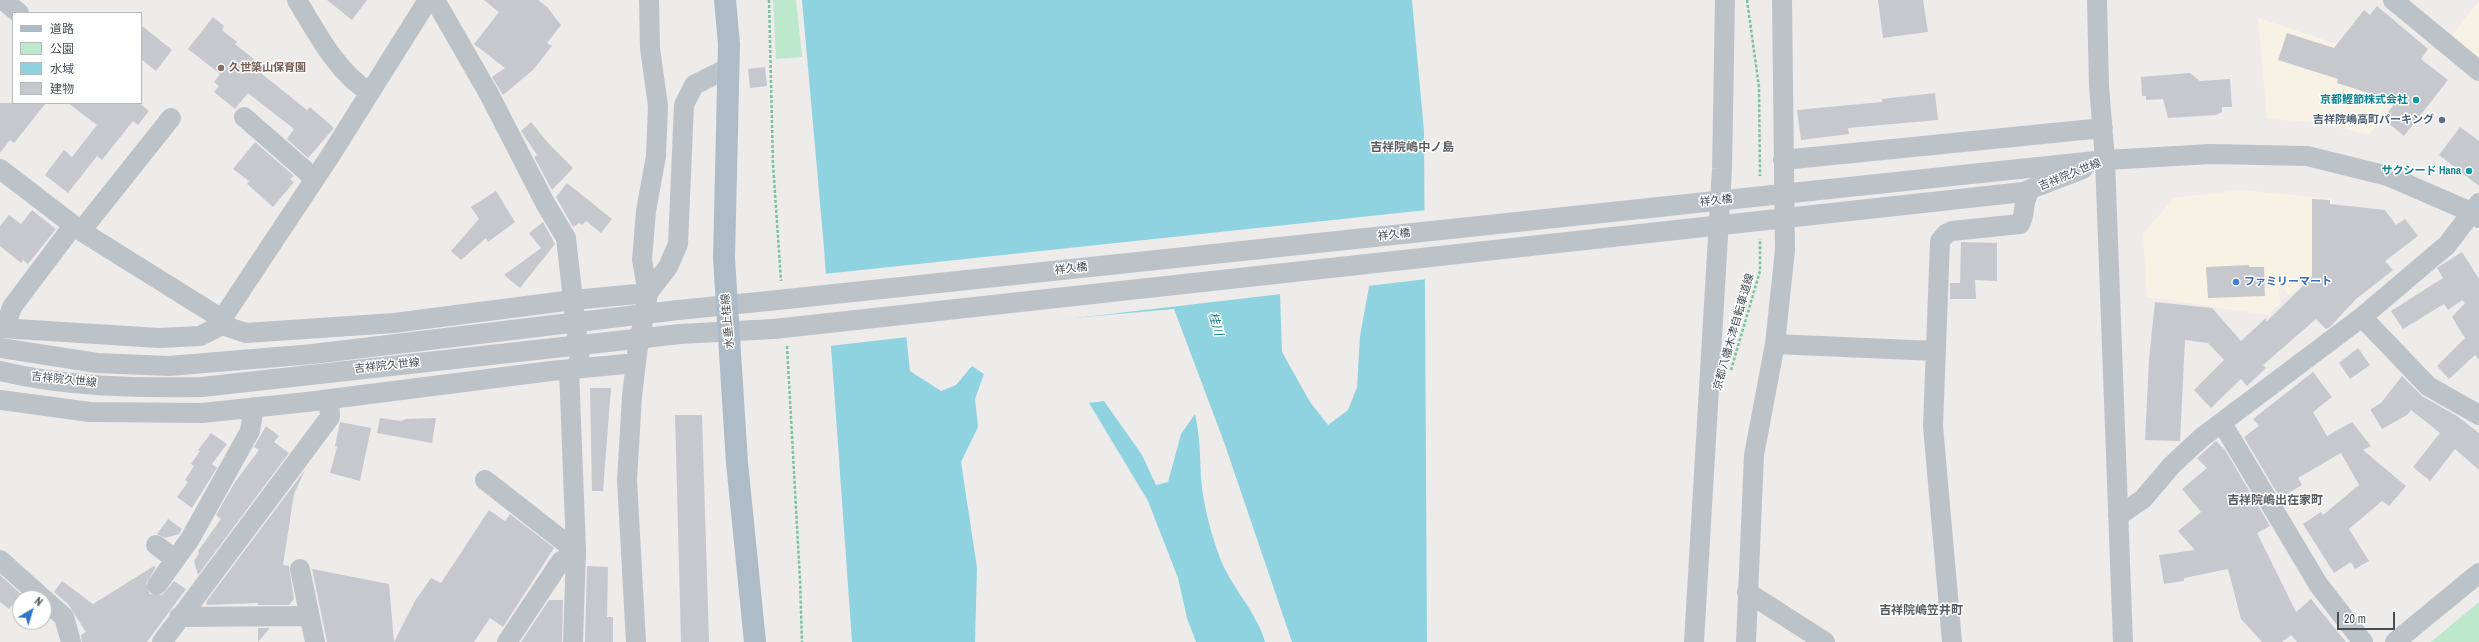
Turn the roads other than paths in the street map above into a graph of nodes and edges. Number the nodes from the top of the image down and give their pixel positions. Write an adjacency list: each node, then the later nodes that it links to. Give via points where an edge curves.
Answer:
1 (3, 0): 11 (street)
2 (297, 0): 14 (street, via 332,56)
3 (428, 0): 14 (street)
4 (435, 0): 27 (street, via 566,238)
5 (649, 0): 26 (street, via 650,48 658,106 656,156 646,211 642,260)
6 (726, 0): 12 (main road, 水垂上桂線)
7 (1725, 0): 64 (street, via 1722,169)
8 (1782, 0): 18 (street)
9 (2097, 0): 17 (street)
10 (2393, 0): 13 (street)
11 (18, 12)
12 (728, 68): 26 (street, via 694,85 684,105 678,244 668,267); 29 (main road, 水垂上桂線, via 724,258)
13 (2479, 71)
14 (369, 92): 22 (street)
15 (244, 117): 22 (street)
16 (171, 118): 25 (street)
17 (2103, 128): 18 (street); 19 (street)
18 (1783, 160): 34 (street, via 1785,250)
19 (2105, 160): 21 (street, 吉祥院久世線); 23 (street, 吉祥院久世線); 24 (street, via 2211,154 2307,156 2388,176); 46 (street)
20 (0, 169): 25 (street)
21 (2019, 169): 28 (street, 祥久橋, bridge)
22 (315, 179): 31 (street)
23 (2026, 191): 33 (street, 吉祥院久世線, bridge); 36 (street, via 2024,217 2020,224 1952,231 1940,241)
24 (2476, 211): 30 (street, via 2447,245)
25 (77, 228): 31 (street); 32 (street, via 12,307)
26 (648, 293): 27 (street); 37 (street)
27 (573, 300): 31 (street, via 394,323 246,333); 38 (street)
28 (768, 301): 29 (street, 吉祥院久世線)
29 (727, 305): 33 (main road, 水垂上桂線); 35 (street, 吉祥院久世線, bridge, via 313,354 169,366 97,363)
30 (2362, 317): 43 (street, via 2428,386); 44 (street)
31 (222, 322): 32 (street, via 200,336 159,338)
32 (3, 328)
33 (730, 333): 39 (street, 吉祥院久世線, bridge, via 680,334 202,386 98,384 20,376); 63 (main road, 水垂上桂線, via 737,463)
34 (1775, 344): 36 (street); 54 (street, via 1754,455)
35 (0, 348)
36 (1935, 351): 67 (street, via 1933,426)
37 (636, 363): 38 (street); 62 (street, via 627,480)
38 (575, 368): 40 (street); 48 (street)
39 (0, 371)
40 (329, 399): 42 (street); 56 (street, via 330,417)
41 (0, 400): 42 (street, via 90,412 202,412)
42 (254, 407): 49 (street, via 250,431 190,539)
43 (2479, 415)
44 (2222, 423): 46 (street, via 2172,466 2143,499); 69 (street, via 2318,584)
45 (485, 480): 48 (street)
46 (2118, 516): 68 (street)
47 (156, 545): 49 (street)
48 (576, 554): 60 (street, via 561,561); 61 (street)
49 (175, 559): 53 (street)
50 (0, 560): 57 (street, via 64,617)
51 (300, 569): 55 (street)
52 (2479, 572): 70 (street)
53 (157, 585)
54 (1747, 592): 65 (street); 66 (street)
55 (309, 616): 56 (street); 59 (street)
56 (179, 617): 58 (street)
57 (71, 642)
58 (162, 642)
59 (314, 642)
60 (507, 642)
61 (573, 642)
62 (636, 642)
63 (754, 642)
64 (1694, 642)
65 (1746, 642)
66 (1825, 642)
67 (1952, 642)
68 (2123, 642)
69 (2363, 642)
70 (2395, 642)

